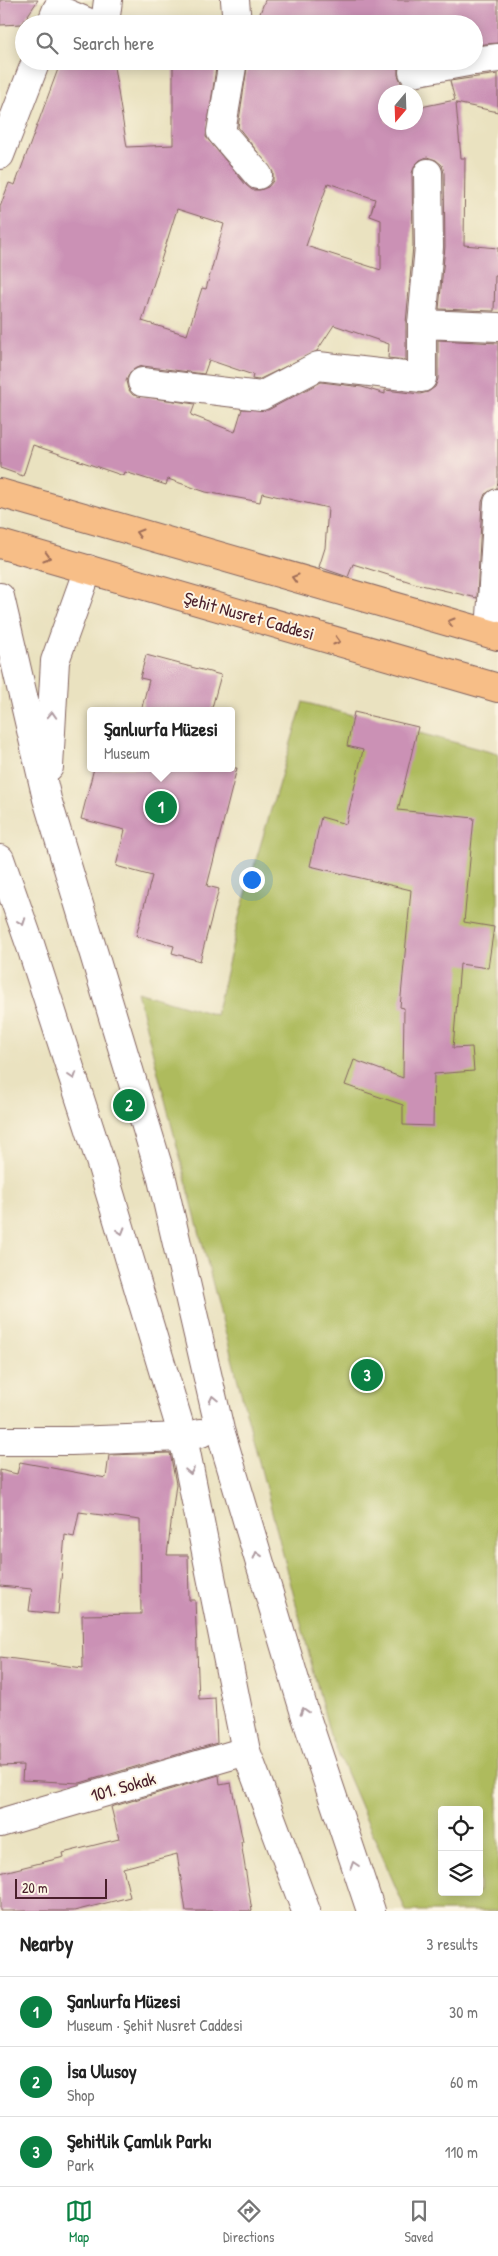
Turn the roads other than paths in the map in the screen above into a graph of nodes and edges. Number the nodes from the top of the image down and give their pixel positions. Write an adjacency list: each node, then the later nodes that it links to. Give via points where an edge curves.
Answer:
1 (108, 0): 5 (street)
2 (235, 0): 6 (street)
3 (55, 15): 4 (street, via 57,9)
4 (71, 15)
5 (106, 15)
6 (236, 15)
7 (498, 58): 8 (street)
8 (483, 60)
9 (33, 70): 13 (street)
10 (231, 70): 15 (street, via 221,132)
11 (424, 70): 12 (street)
12 (413, 72)
13 (0, 155)
14 (428, 173): 16 (street, via 429,246)
15 (258, 175)
16 (422, 324): 17 (street); 18 (street, via 422,378 318,366 261,396)
17 (498, 327)
18 (142, 382)
19 (0, 493): 24 (main road, one-way to 19)
20 (498, 503): 24 (street)
21 (0, 544): 22 (main road, Şehit Nusret Caddesi, one-way to 22)
22 (88, 569): 25 (main road, Şehit Nusret Caddesi, one-way to 25); 26 (street, one-way to 22, via 55,661)
23 (0, 597): 26 (street)
24 (494, 635)
25 (498, 688)
26 (47, 799): 28 (street, one-way to 26, via 162,1178)
27 (0, 859): 29 (street, one-way to 29, via 102,1167)
28 (220, 1430): 29 (street); 34 (street, one-way to 28, via 303,1707)
29 (183, 1437): 30 (street, via 71,1442); 31 (street, one-way to 31)
30 (0, 1441)
31 (246, 1751): 32 (street, 101. Sokak); 33 (street)
32 (0, 1823)
33 (306, 1911)
34 (371, 1911)

